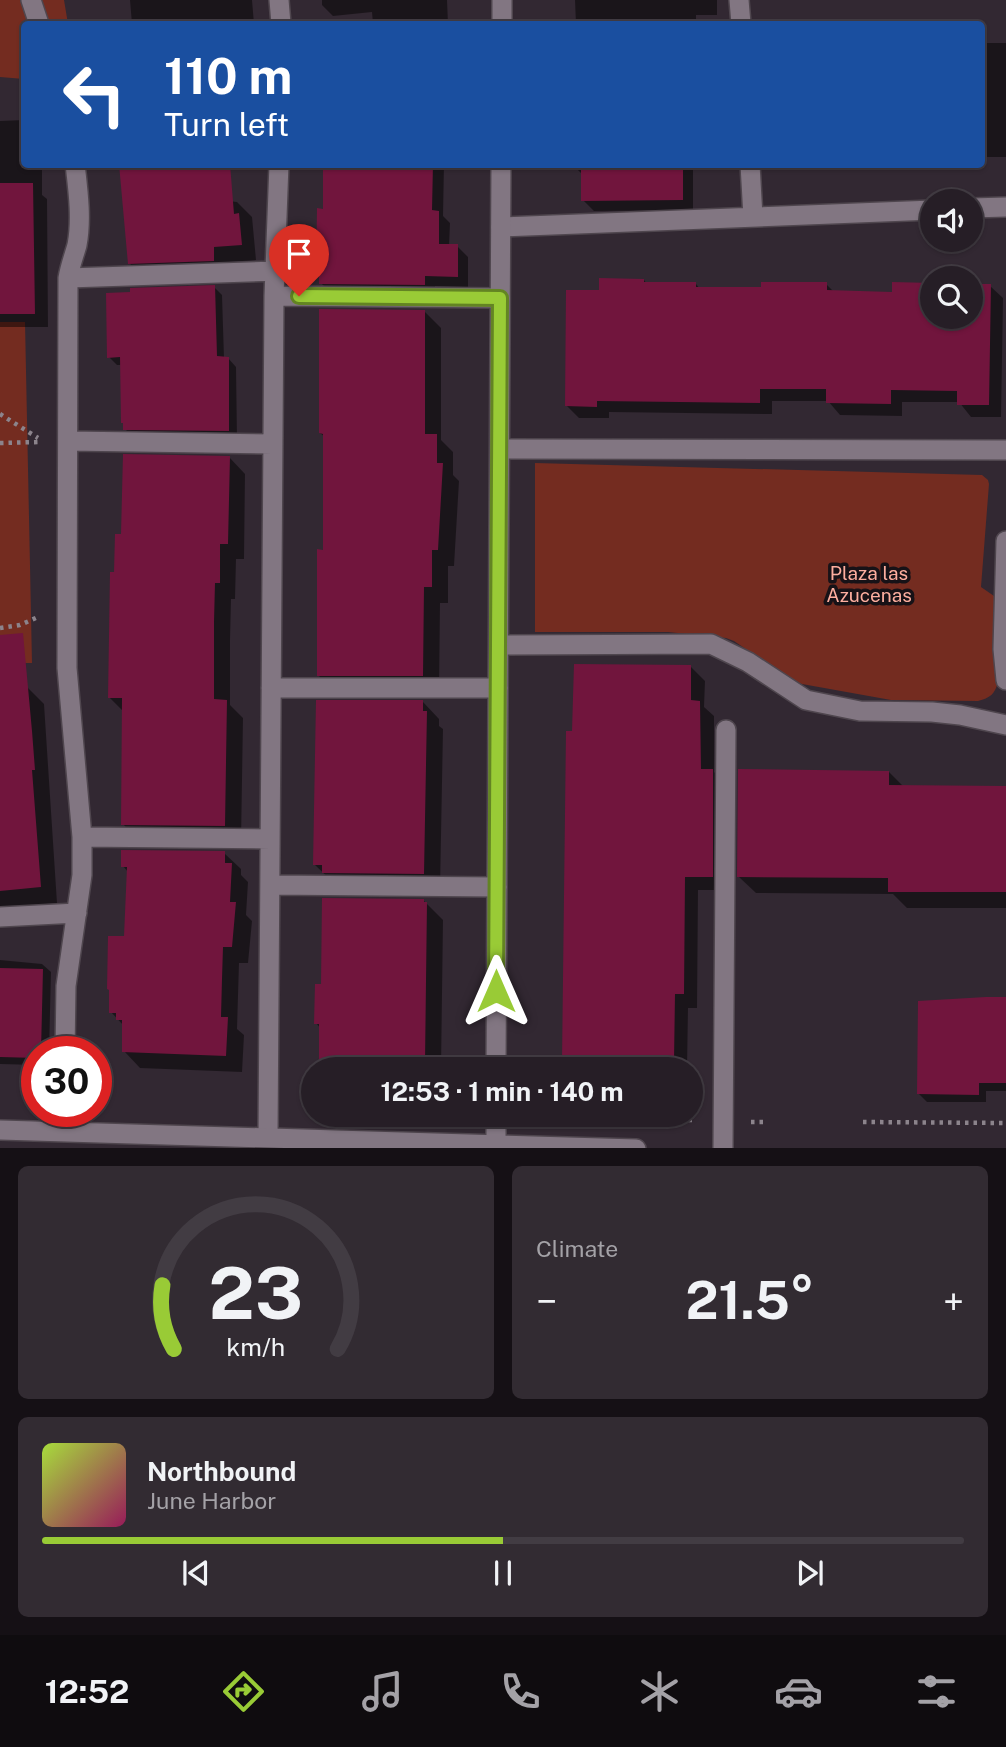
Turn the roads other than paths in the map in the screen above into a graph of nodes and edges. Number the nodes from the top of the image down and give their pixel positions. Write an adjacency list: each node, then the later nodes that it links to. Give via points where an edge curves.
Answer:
1 (31, 0): 5 (street)
2 (279, 0): 6 (street)
3 (502, 0): 7 (street)
4 (739, 0): 8 (street)
5 (38, 21)
6 (281, 21)
7 (502, 21)
8 (741, 21)
9 (75, 168): 19 (street, via 77,245)
10 (279, 168): 18 (street)
11 (501, 168): 17 (street)
12 (750, 168): 16 (street)
13 (1006, 207): 14 (street)
14 (983, 208)
15 (920, 211): 16 (street)
16 (753, 217): 17 (street)
17 (501, 227): 21 (street)
18 (275, 271): 19 (street); 20 (street)
19 (68, 278): 22 (street)
20 (274, 296): 21 (street); 23 (street)
21 (500, 298): 24 (street)
22 (68, 441): 23 (street); 33 (street, via 67,668)
23 (273, 444): 29 (street)
24 (500, 449): 25 (street); 27 (street)
25 (1006, 450)
26 (1006, 541): 28 (street)
27 (499, 645): 30 (street); 31 (street, via 711,644 806,700 860,711 932,712)
28 (1006, 680)
29 (271, 688): 30 (street); 34 (street)
30 (498, 688): 36 (street)
31 (1006, 725)
32 (726, 730): 48 (street)
33 (82, 837): 34 (street); 37 (street)
34 (270, 839): 35 (street)
35 (270, 886): 36 (street); 45 (street)
36 (497, 887): 40 (street)
37 (77, 913): 38 (street); 39 (street, via 66,986)
38 (0, 918)
39 (65, 1036)
40 (496, 1057)
41 (63, 1127): 44 (street)
42 (496, 1127): 46 (street)
43 (0, 1130): 44 (street)
44 (63, 1131): 45 (street)
45 (268, 1138): 46 (street)
46 (496, 1144): 47 (street)
47 (608, 1148)
48 (723, 1148)

